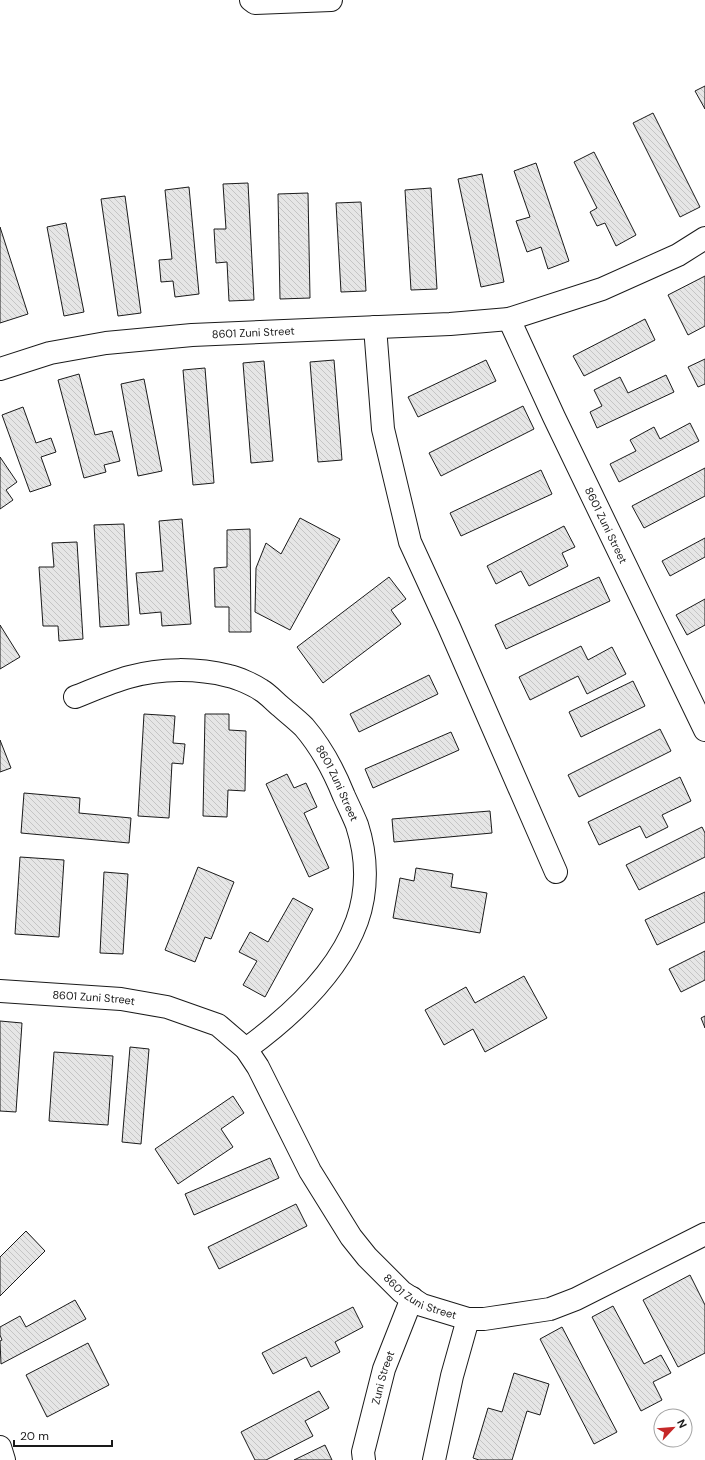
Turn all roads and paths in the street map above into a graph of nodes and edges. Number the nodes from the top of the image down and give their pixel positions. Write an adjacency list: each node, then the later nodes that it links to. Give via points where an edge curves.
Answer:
1 (251, 0): 2 (street, via 255,3)
2 (331, 0)
3 (705, 238): 4 (street, 8601 Zuni Street, via 678,255 602,289)
4 (509, 319): 5 (street, 8601 Zuni Street); 8 (street, 8601 Zuni Street)
5 (374, 327): 6 (street, 8601 Zuni Street, via 192,335 106,343 50,353); 9 (street, via 383,429 410,542)
6 (0, 369)
7 (75, 697): 11 (street, 8601 Zuni Street, via 150,672 196,670 231,676 261,689 303,726 335,774 357,825 363,849 363,902 357,922 342,954 326,975 299,1005)
8 (705, 730)
9 (556, 872)
10 (0, 991): 11 (street, 8601 Zuni Street, via 121,999 167,1007 218,1025)
11 (246, 1049): 13 (street, 8601 Zuni Street, via 258,1067 310,1171 351,1237 402,1292)
12 (705, 1234): 14 (street, 8601 Zuni Street, via 576,1300 550,1309)
13 (412, 1298): 14 (street, 8601 Zuni Street, via 422,1305); 17 (street, Zuni Street, via 384,1369 363,1452)
14 (468, 1319): 18 (street, via 452,1376)
15 (0, 1447): 16 (street)
16 (4, 1460)
17 (364, 1460)
18 (434, 1460)

